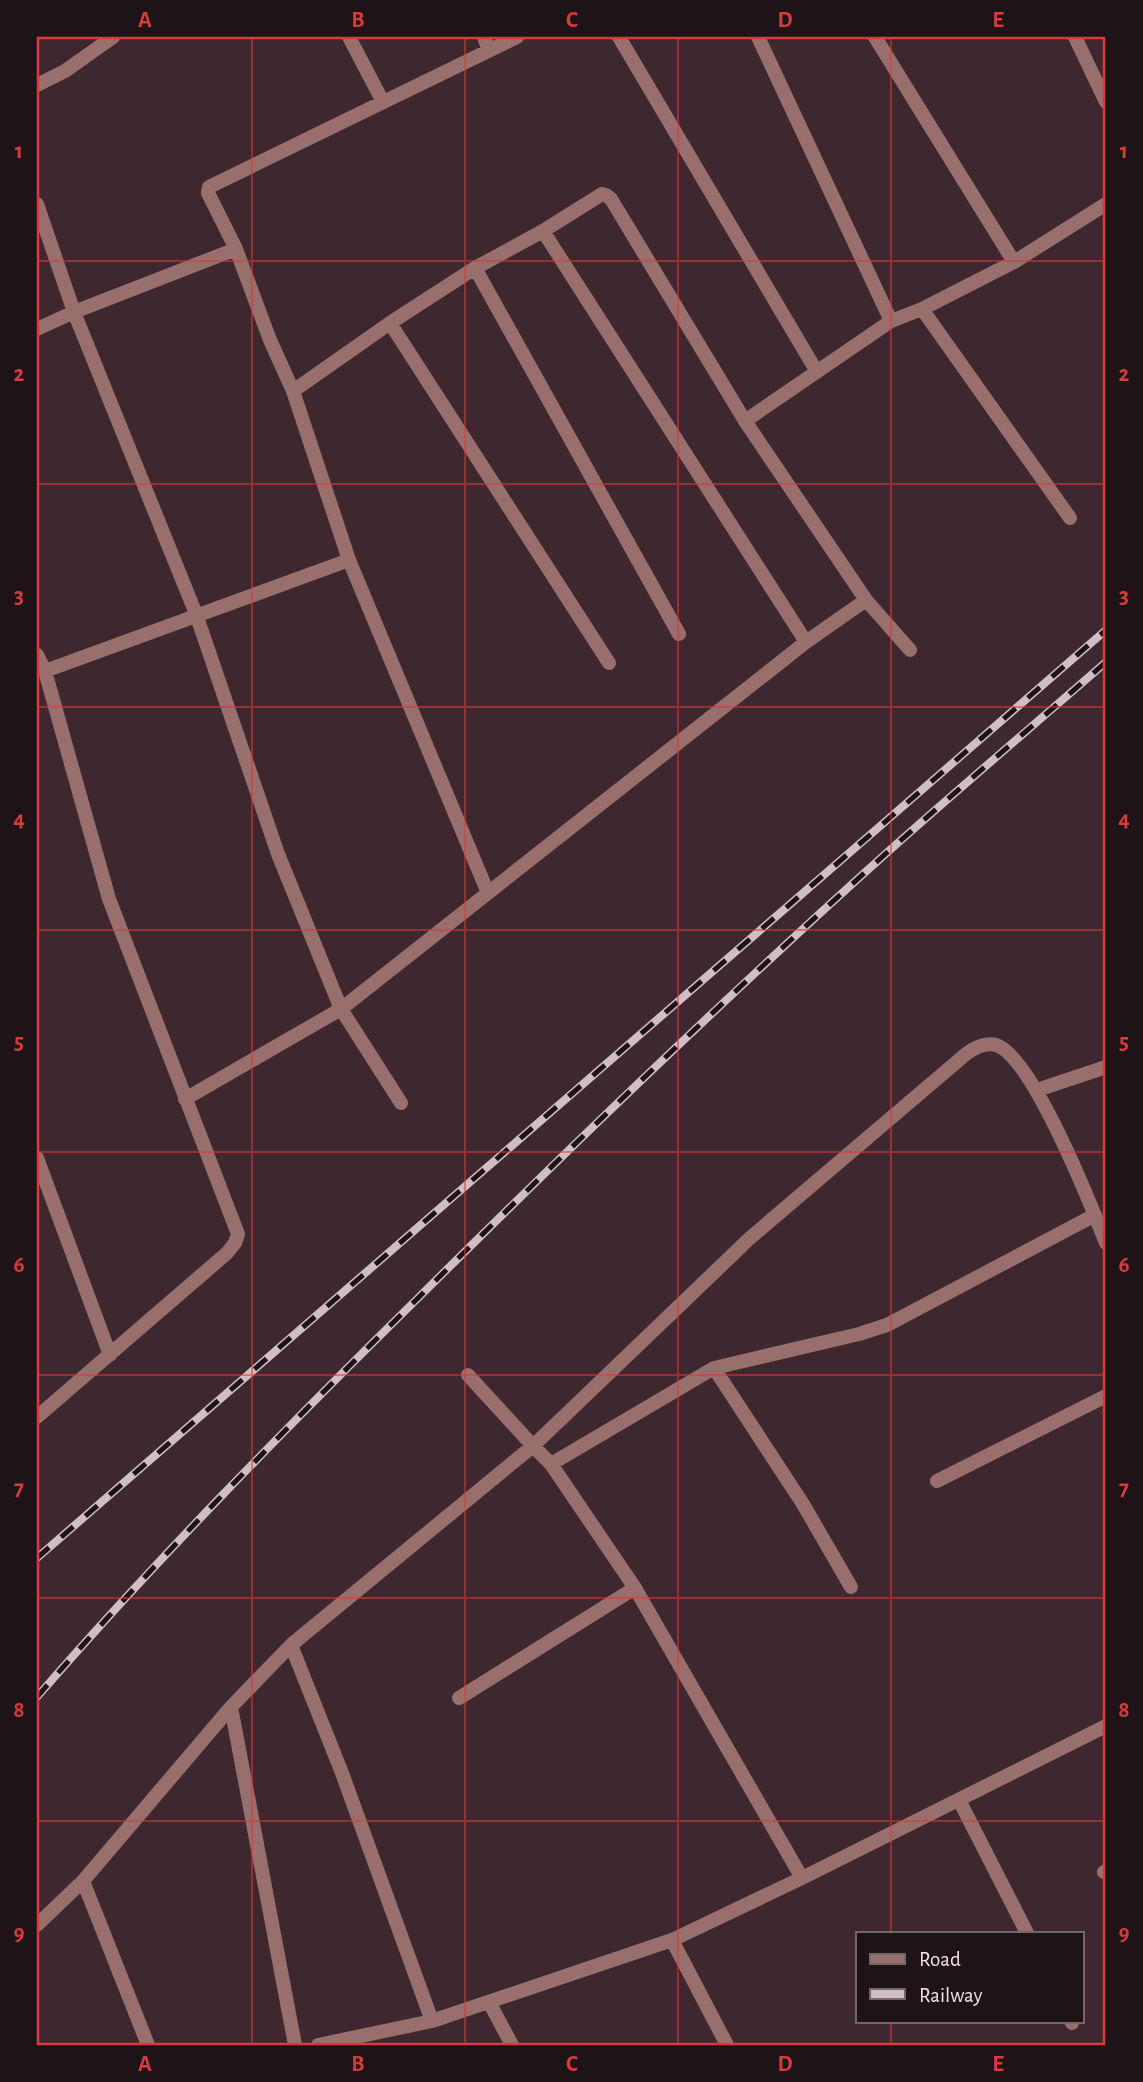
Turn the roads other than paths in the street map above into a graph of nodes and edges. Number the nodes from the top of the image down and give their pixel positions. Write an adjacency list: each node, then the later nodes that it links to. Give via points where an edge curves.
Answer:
1 (113, 37): 9 (street)
2 (349, 37): 10 (street)
3 (517, 37): 8 (street)
4 (619, 37): 23 (street)
5 (758, 37): 20 (street)
6 (875, 37): 16 (street)
7 (1075, 37): 11 (street)
8 (486, 44): 10 (street)
9 (37, 85)
10 (383, 102): 15 (street, via 209,187)
11 (1106, 102)
12 (37, 204): 19 (street)
13 (1106, 204): 16 (street)
14 (543, 231): 17 (street); 25 (street, via 607,194); 31 (street)
15 (236, 249): 19 (street); 24 (street)
16 (1014, 262): 18 (street)
17 (475, 268): 21 (street); 30 (street)
18 (922, 309): 20 (street); 26 (street)
19 (74, 312): 22 (street); 29 (street)
20 (891, 321): 23 (street)
21 (390, 323): 24 (street); 34 (street)
22 (37, 329)
23 (817, 372): 25 (street)
24 (293, 391): 27 (street)
25 (745, 421): 28 (street)
26 (1070, 518)
27 (349, 560): 29 (street); 36 (street)
28 (866, 600): 31 (street); 32 (street)
29 (196, 614): 35 (street); 37 (street, via 278,854)
30 (680, 634)
31 (806, 642): 36 (street)
32 (910, 650)
33 (37, 655): 35 (street)
34 (609, 663)
35 (45, 671): 40 (street, via 109,899)
36 (488, 893): 37 (street)
37 (341, 1009): 40 (street); 41 (street)
38 (1106, 1067): 39 (street)
39 (1037, 1090): 43 (street); 50 (street, via 1009,1052 984,1045 966,1054 750,1238)
40 (185, 1099): 45 (street, via 238,1234 227,1253)
41 (401, 1103)
42 (37, 1158): 45 (street)
43 (1095, 1215): 44 (street); 46 (street, via 887,1325)
44 (1106, 1243)
45 (110, 1354): 49 (street)
46 (714, 1367): 51 (street); 53 (street)
47 (468, 1375): 50 (street)
48 (1106, 1396): 52 (street)
49 (37, 1417)
50 (533, 1446): 51 (street); 55 (street)
51 (551, 1465): 54 (street)
52 (937, 1481)
53 (851, 1587)
54 (635, 1588): 56 (street); 60 (street)
55 (291, 1645): 57 (street); 66 (street)
56 (459, 1698)
57 (232, 1707): 61 (street); 69 (street)
58 (1106, 1726): 59 (street)
59 (959, 1800): 60 (street); 63 (street)
60 (802, 1878): 64 (street)
61 (83, 1881): 62 (street); 68 (street)
62 (37, 1925)
63 (1026, 1932)
64 (672, 1940): 65 (street); 72 (street)
65 (488, 2001): 66 (street); 71 (street)
66 (432, 2021): 67 (street)
67 (371, 2040): 70 (street)
68 (148, 2045)
69 (295, 2045)
70 (318, 2045)
71 (512, 2045)
72 (727, 2045)

